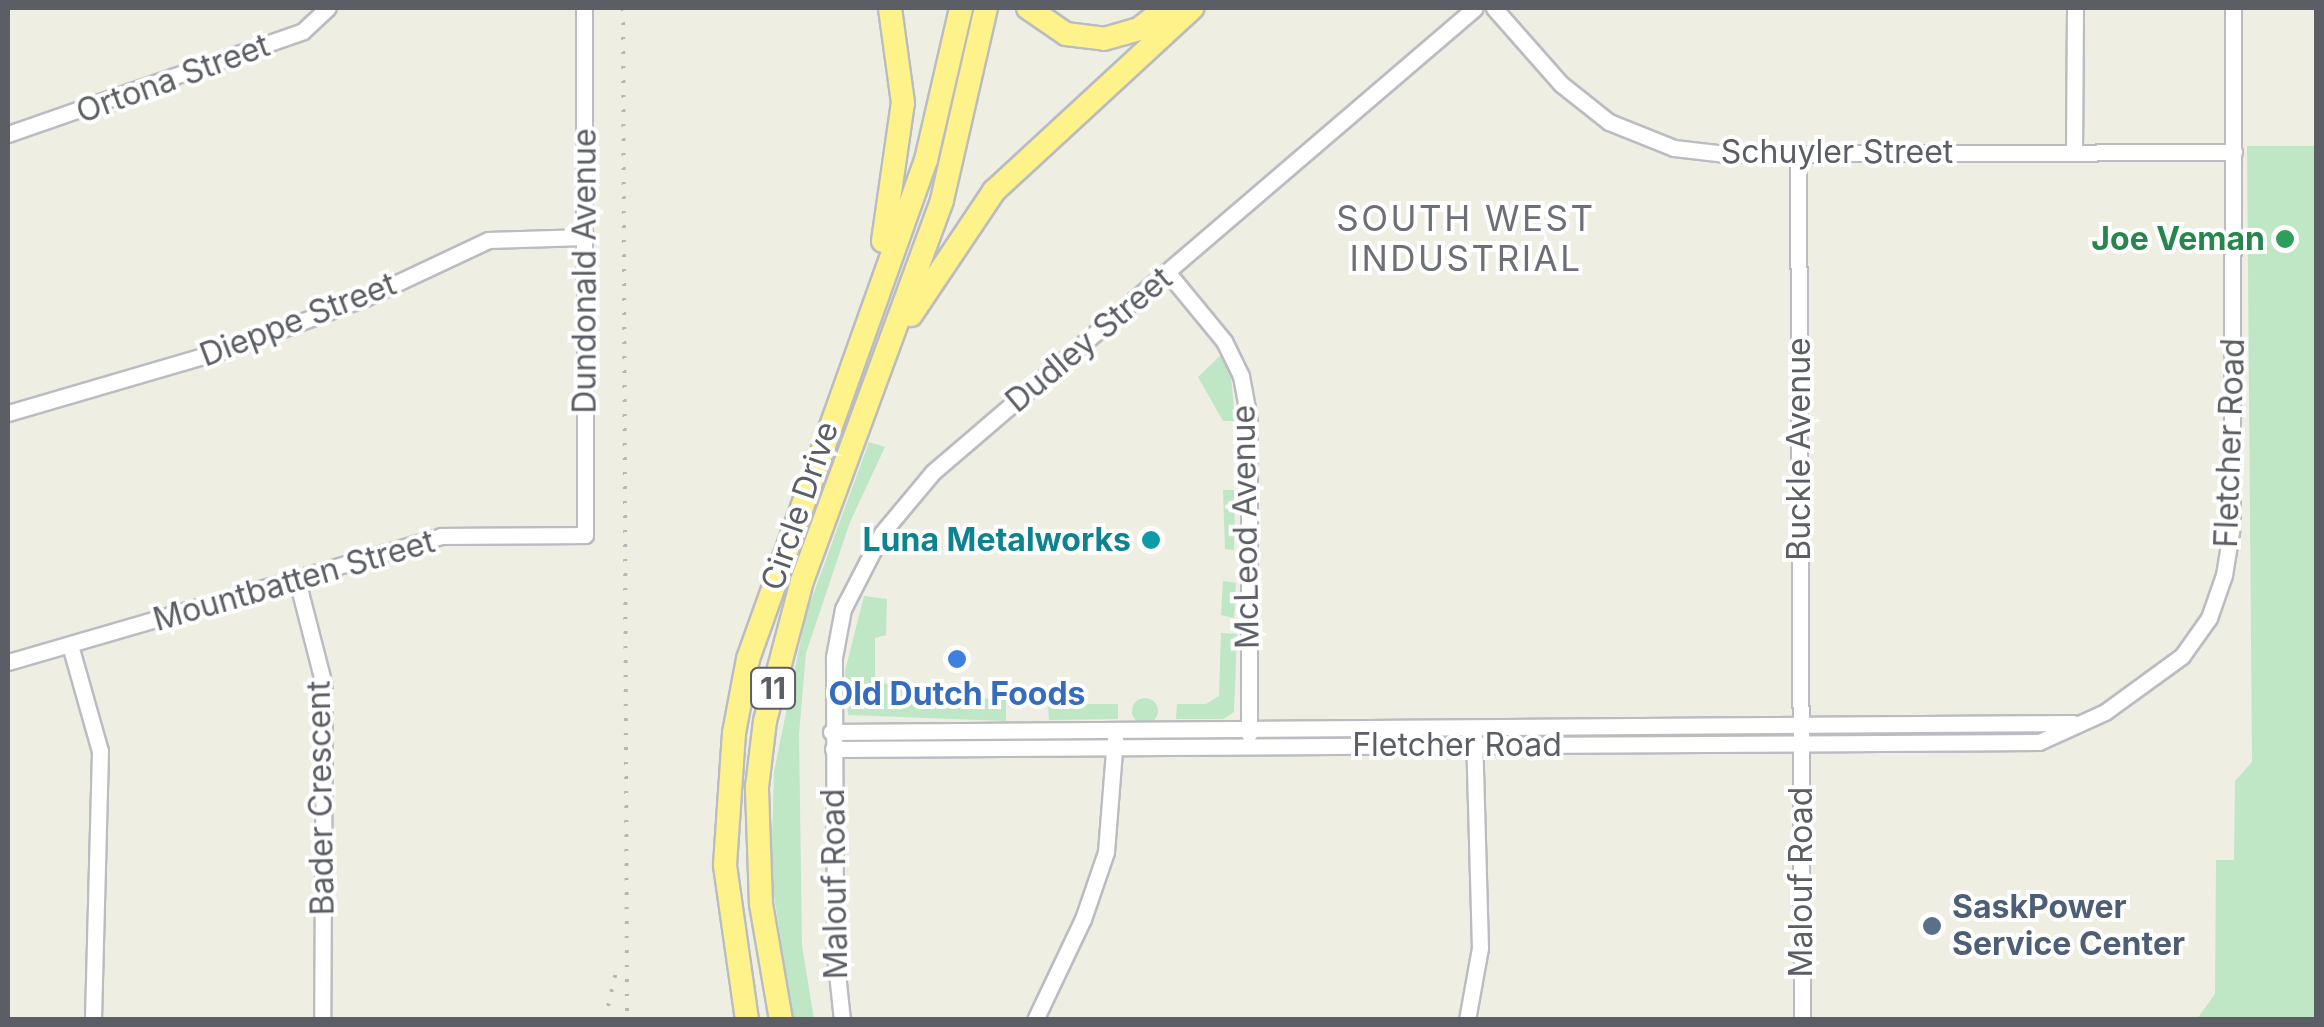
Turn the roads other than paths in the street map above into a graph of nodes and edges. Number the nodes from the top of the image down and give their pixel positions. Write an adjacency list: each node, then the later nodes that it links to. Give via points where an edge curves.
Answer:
1 (328, 8): 13 (street, Ortona Street, via 303,31)
2 (584, 8): 17 (street, Dundonald Avenue)
3 (890, 8): 19 (highway, via 902,104)
4 (961, 8): 19 (highway, Circle Drive / 11, via 926,160)
5 (986, 8): 20 (highway, Circle Drive / 11, via 946,186)
6 (1028, 8): 7 (highway, via 1066,34 1104,39 1139,29)
7 (1166, 8)
8 (1192, 8): 20 (highway, via 994,191 949,250)
9 (1475, 8): 18 (street, Dudley Street)
10 (1494, 8): 16 (street, Schuyler Street, via 1561,84 1610,122 1674,148)
11 (2075, 8): 14 (street)
12 (2233, 8): 15 (street, Fletcher Road)
13 (8, 134)
14 (2074, 152): 15 (street, Schuyler Street); 16 (street, Schuyler Street)
15 (2234, 152): 28 (street, Fletcher Road, via 2232,526 2209,618 2182,656 2150,685 2077,723)
16 (1798, 154): 28 (street, Buckle Avenue)
17 (586, 237): 21 (street, Dieppe Street, via 488,240 365,298 234,348); 22 (street, Dundonald Avenue)
18 (1168, 273): 27 (street, McLeod Avenue, via 1224,341 1241,376 1250,419); 30 (street, Dudley Street, via 934,472 889,523 843,610)
19 (875, 290): 34 (highway, Circle Drive / 11, via 748,659 734,732 725,865)
20 (879, 369): 35 (highway, Circle Drive / 11, via 802,582 765,720 757,788 760,904)
21 (8, 414)
22 (585, 535): 23 (street, Mountbatten Street, via 441,536)
23 (297, 580): 24 (street, Mountbatten Street); 33 (street, Bader Crescent, via 324,685)
24 (70, 645): 25 (street, Mountbatten Street); 32 (street, via 100,751)
25 (8, 662)
26 (1474, 726): 27 (street, Fletcher Road); 28 (street, Fletcher Road); 31 (street)
27 (1249, 736): 29 (street, Fletcher Road); 31 (street, Fletcher Road)
28 (1800, 736): 31 (street, Fletcher Road); 39 (street, Malouf Road)
29 (1115, 737): 30 (street, Fletcher Road); 37 (street, via 1106,852)
30 (832, 741): 36 (street, Malouf Road, via 834,956)
31 (1475, 745): 38 (street, via 1480,948)
32 (94, 1020)
33 (322, 1020)
34 (747, 1020)
35 (781, 1020)
36 (842, 1020)
37 (1035, 1020)
38 (1466, 1020)
39 (1802, 1020)

